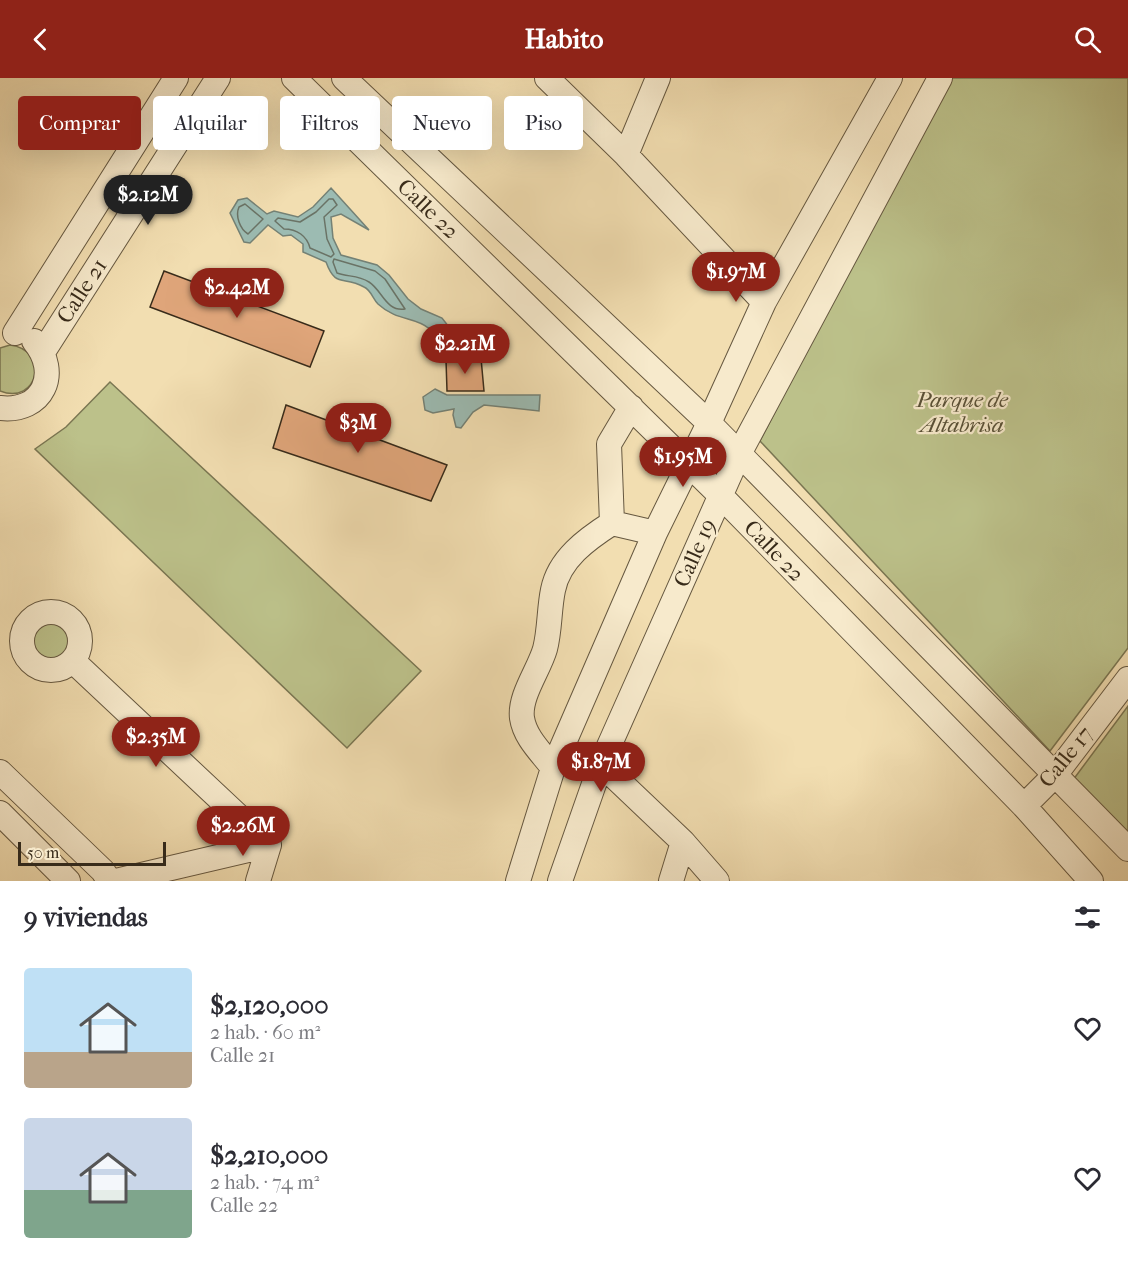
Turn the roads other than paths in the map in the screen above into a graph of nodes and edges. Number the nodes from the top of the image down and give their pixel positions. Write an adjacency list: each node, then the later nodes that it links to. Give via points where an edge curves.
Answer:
1 (176, 78): 11 (street, Calle 21)
2 (218, 78): 12 (street, Calle 21)
3 (294, 78): 13 (street, Calle 22)
4 (344, 78): 15 (street, Calle 22)
5 (547, 78): 9 (street)
6 (658, 78): 9 (street)
7 (890, 78): 10 (street, Calle 19)
8 (940, 78): 16 (street, Calle 19)
9 (626, 155): 10 (street)
10 (764, 302): 15 (street, Calle 19)
11 (7, 334): 12 (street, via 34,342)
12 (43, 352): 14 (street, via 47,378 43,390 24,406)
13 (631, 407): 17 (street, Calle 22); 19 (street, via 609,444)
14 (0, 408)
15 (709, 423): 16 (street, Calle 22); 17 (street, Calle 19)
16 (739, 454): 18 (street, Calle 19); 26 (street, Calle 22)
17 (689, 464): 18 (street, Calle 22); 20 (street, Calle 19)
18 (720, 495): 23 (street, Calle 19); 27 (street, Calle 22)
19 (612, 523): 20 (street); 24 (street, via 590,537 566,561 553,587 545,647 525,700 522,717 527,735)
20 (655, 532): 24 (street, Calle 19)
21 (73, 661): 30 (street)
22 (1128, 679): 26 (street, Calle 17)
23 (601, 764): 29 (street); 37 (street, Calle 19)
24 (554, 768): 36 (street, Calle 19)
25 (0, 772): 33 (street)
26 (1055, 775): 27 (street, Calle 17); 31 (street, Calle 22)
27 (1024, 806): 40 (street, Calle 22)
28 (0, 813): 32 (street)
29 (683, 842): 38 (street); 39 (street)
30 (269, 845): 34 (street); 35 (street)
31 (1128, 849)
32 (68, 881)
33 (109, 881)
34 (116, 881)
35 (258, 881)
36 (518, 881)
37 (560, 881)
38 (671, 881)
39 (717, 881)
40 (1091, 881)

